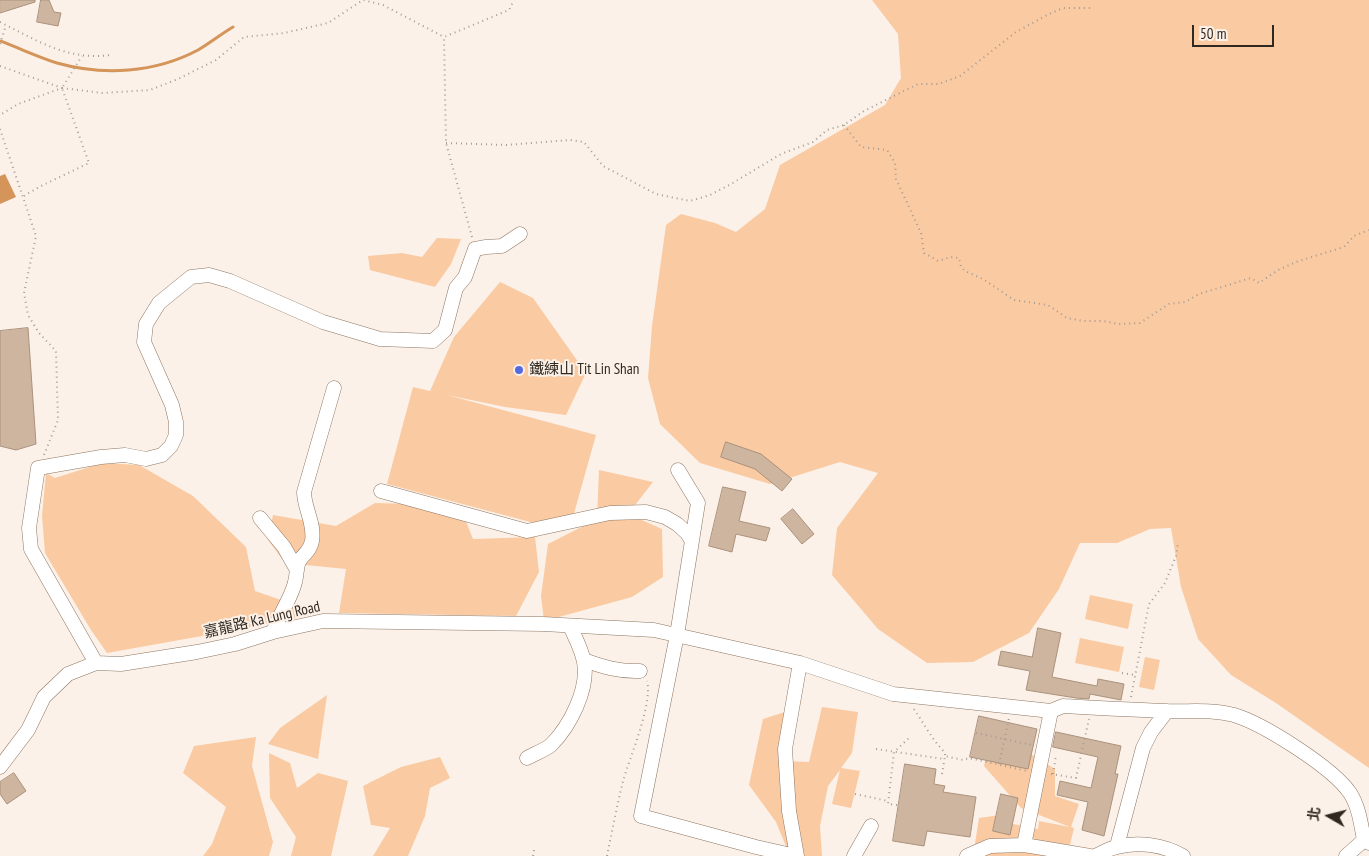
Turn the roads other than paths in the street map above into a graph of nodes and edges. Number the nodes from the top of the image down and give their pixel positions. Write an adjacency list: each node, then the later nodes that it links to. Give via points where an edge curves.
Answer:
1 (520, 234): 12 (street, via 502,246 475,249 465,277 456,288 445,330 433,341 380,339 324,322 209,275 191,277 159,303 146,324 144,342 172,405 176,435 171,446 162,455 146,459 125,455 100,457 38,468 28,528 31,549)
2 (334, 388): 7 (street, via 304,492 312,540 309,551 299,560)
3 (678, 470): 6 (street, via 698,503)
4 (381, 491): 6 (street, via 528,531 610,513 646,512 677,524)
5 (260, 518): 7 (street, via 284,547)
6 (692, 541): 10 (street)
7 (297, 570): 9 (street, via 295,584)
8 (570, 626): 9 (street, 嘉龍路 Ka Lung Road, via 323,621); 10 (street, 嘉龍路 Ka Lung Road); 11 (street)
9 (273, 632): 12 (street, 嘉龍路 Ka Lung Road, via 197,652 121,664)
10 (677, 635): 13 (street, 嘉龍路 Ka Lung Road); 23 (street, via 641,816)
11 (584, 660): 14 (street, via 608,668); 17 (street, via 580,698 568,724 550,746)
12 (96, 663): 18 (street, 嘉龍路 Ka Lung Road, via 68,674 44,697 28,730)
13 (800, 664): 15 (street, 嘉龍路 Ka Lung Road, via 893,694); 23 (street, via 785,749)
14 (640, 671)
15 (1051, 711): 16 (street, 嘉龍路 Ka Lung Road, via 1063,706); 21 (street, via 1050,752)
16 (1167, 711): 20 (street, 嘉龍路 Ka Lung Road, via 1210,711 1234,715 1291,744 1333,774 1350,793); 22 (street, via 1143,748)
17 (527, 758)
18 (0, 767)
19 (871, 826): 24 (street)
20 (1366, 842): 29 (street)
21 (1024, 845): 25 (street, via 990,846); 26 (street)
22 (1117, 846): 27 (street); 28 (street, via 1161,846)
23 (796, 856)
24 (854, 856)
25 (967, 856)
26 (1090, 856)
27 (1095, 856)
28 (1183, 856)
29 (1346, 856)

